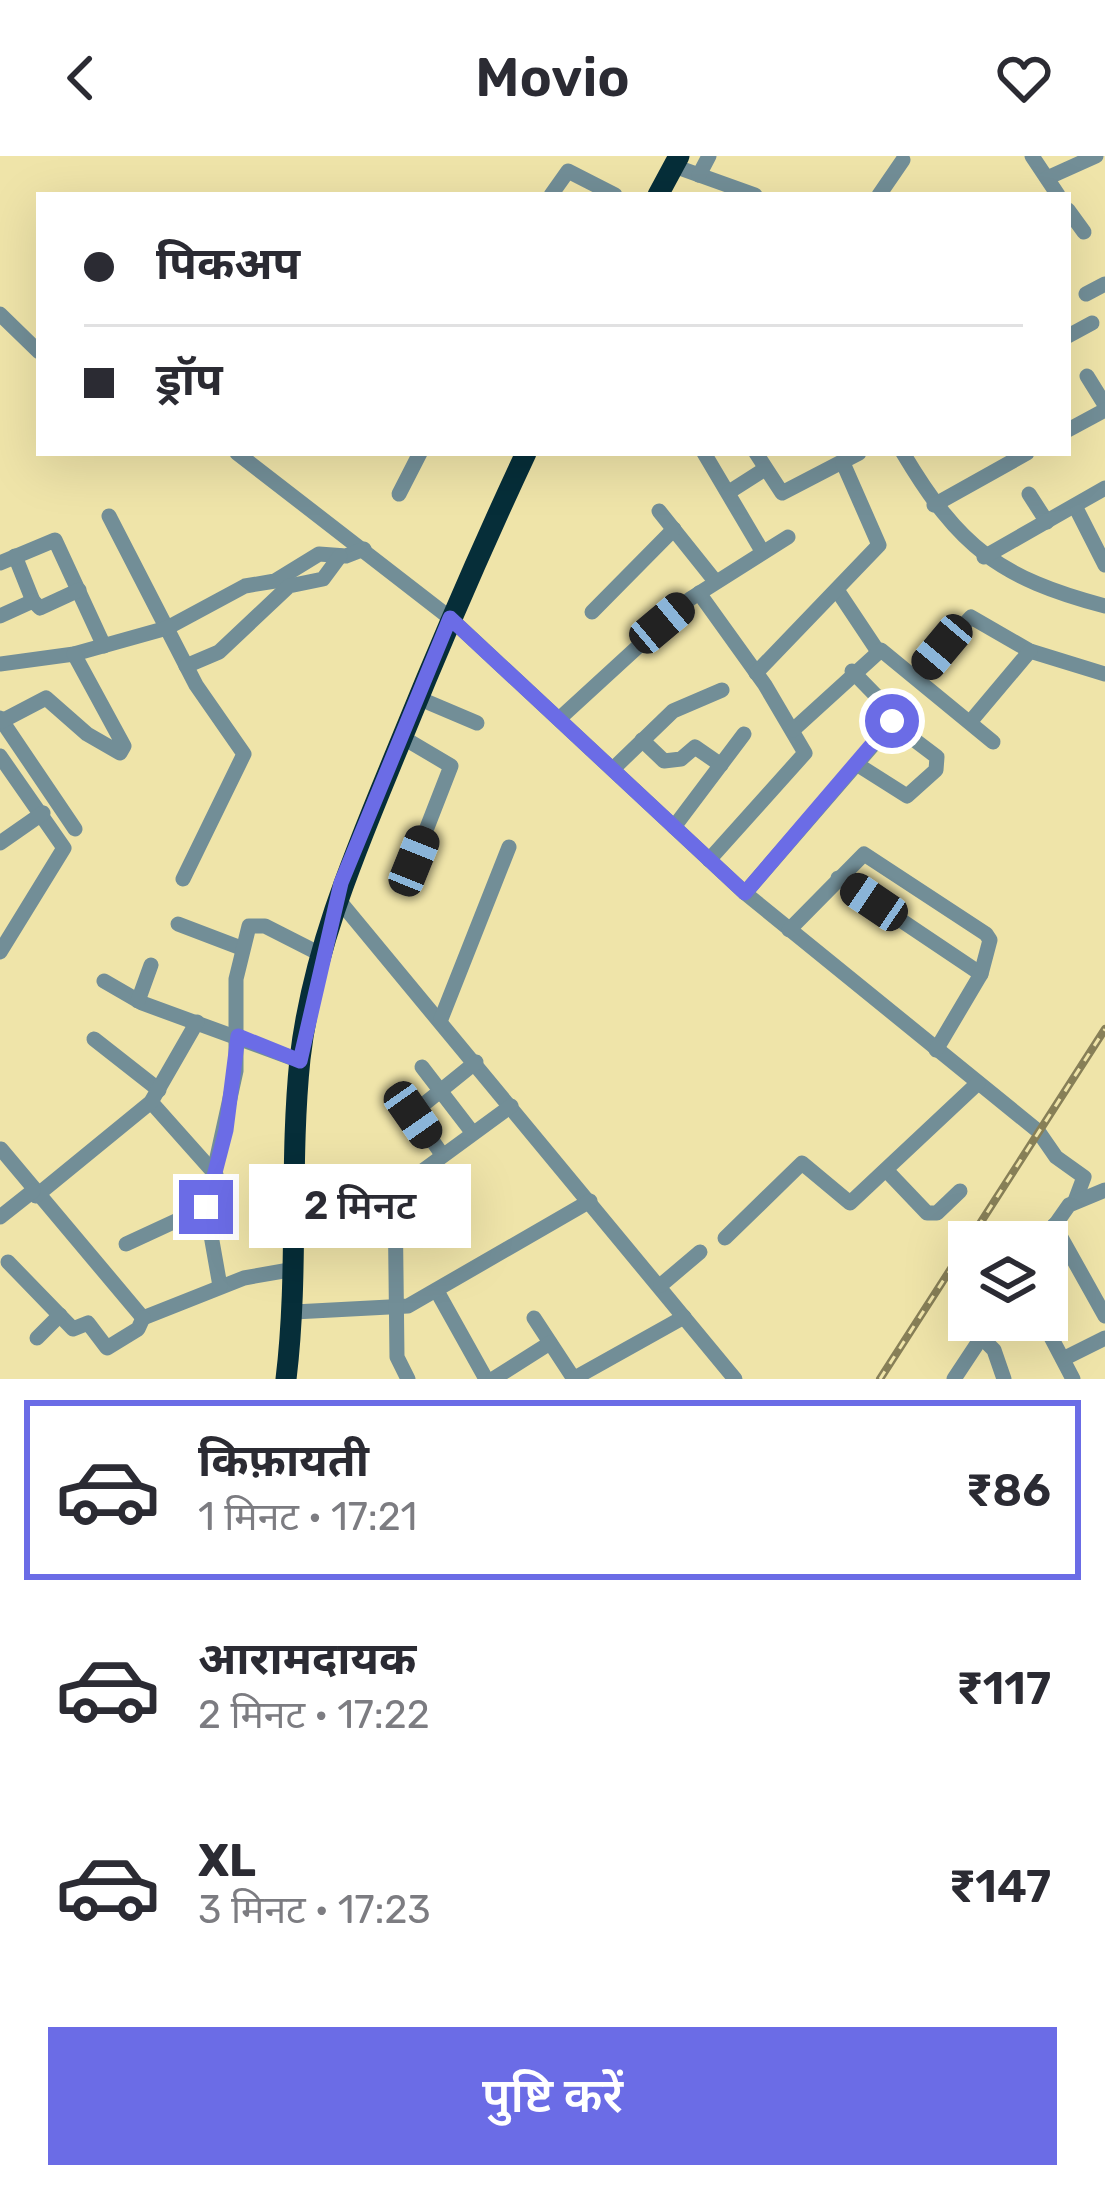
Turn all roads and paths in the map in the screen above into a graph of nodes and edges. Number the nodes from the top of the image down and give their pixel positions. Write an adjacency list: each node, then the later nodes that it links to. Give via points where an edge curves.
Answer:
1 (709, 156): 6 (street)
2 (1032, 156): 7 (street)
3 (1096, 156): 7 (street)
4 (903, 160): 12 (street)
5 (677, 161): 6 (street); 10 (highway)
6 (699, 175): 11 (street)
7 (1047, 178): 13 (street)
8 (553, 192): 9 (street, via 568,171)
9 (609, 192)
10 (660, 192)
11 (747, 192)
12 (881, 192)
13 (1056, 192)
14 (1071, 213): 15 (street)
15 (1084, 232)
16 (1105, 284): 17 (street)
17 (1086, 294)
18 (0, 314): 21 (street)
19 (1092, 323): 20 (street)
20 (1071, 334)
21 (36, 349)
22 (1087, 376): 23 (street)
23 (1105, 407): 24 (street)
24 (1071, 428)
25 (242, 456): 46 (street)
26 (418, 456): 37 (street)
27 (525, 456): 60 (highway)
28 (706, 456): 36 (street)
29 (758, 456): 34 (street)
30 (854, 456): 33 (street)
31 (905, 456): 39 (street)
32 (1020, 456): 39 (street)
33 (843, 463): 34 (street, via 782,493); 54 (street, via 879,545)
34 (765, 469): 36 (street)
35 (1105, 488): 40 (street)
36 (730, 492): 47 (street)
37 (399, 494)
38 (1028, 494): 43 (street)
39 (934, 505): 49 (street)
40 (1075, 506): 43 (street); 51 (street)
41 (659, 511): 44 (street)
42 (109, 516): 61 (street)
43 (1047, 522): 49 (street)
44 (674, 530): 52 (street); 58 (street)
45 (788, 537): 47 (street)
46 (364, 550): 48 (street); 60 (street)
47 (762, 551): 52 (street)
48 (340, 556): 61 (street, via 319,554); 67 (street, via 323,579 290,586 219,652)
49 (984, 557): 57 (street, via 1030,584)
50 (7, 560): 53 (street, via 55,540); 56 (street)
51 (1105, 565)
52 (715, 581): 55 (street)
53 (79, 590): 56 (street, via 40,608); 62 (street)
54 (837, 590): 63 (street); 69 (street)
55 (699, 593): 69 (street); 75 (street)
56 (33, 601): 59 (street)
57 (1105, 606)
58 (592, 612)
59 (0, 616)
60 (450, 618): 73 (highway); 75 (street)
61 (167, 628): 62 (street); 67 (street)
62 (104, 646): 65 (street)
63 (877, 650): 68 (street); 71 (street)
64 (1030, 652): 70 (street); 71 (street, via 971,617); 76 (street)
65 (74, 654): 66 (street); 74 (street, via 124,750 87,734 46,698)
66 (0, 664)
67 (186, 666): 96 (street, via 244,758)
68 (852, 671): 78 (street, via 891,711); 79 (street)
69 (756, 673): 79 (street)
70 (1105, 674)
71 (918, 675): 76 (street)
72 (722, 690): 82 (street, via 679,707)
73 (418, 698): 77 (street); 81 (highway)
74 (1, 719): 90 (street)
75 (559, 719): 87 (street)
76 (971, 721): 83 (street)
77 (477, 723)
78 (892, 723): 86 (street); 86 (street, via 937,757 936,770 908,796)
79 (793, 730): 93 (street, via 802,758)
80 (744, 734): 85 (street)
81 (402, 737): 94 (street, via 451,766); 98 (highway)
82 (643, 740): 85 (street, via 664,761 695,747); 87 (street)
83 (993, 742)
84 (0, 756): 88 (street)
85 (721, 765): 89 (street)
86 (858, 765): 97 (street)
87 (613, 769): 89 (street)
88 (43, 813): 91 (street); 102 (street, via 64,848 61,858)
89 (674, 827): 93 (street)
90 (75, 829)
91 (0, 843)
92 (509, 847): 108 (street)
93 (710, 860): 97 (street)
94 (414, 861)
95 (838, 878): 100 (street); 105 (street); 105 (street, via 869,855 967,920 989,937)
96 (183, 879)
97 (745, 893): 100 (street)
98 (337, 898): 103 (highway); 108 (street)
99 (178, 924): 101 (street)
100 (789, 930): 112 (street)
101 (241, 948): 103 (street, via 255,925); 110 (street)
102 (0, 952)
103 (322, 955): 113 (highway)
104 (151, 965): 107 (street)
105 (981, 974): 112 (street)
106 (104, 981): 107 (street)
107 (139, 1001): 109 (street)
108 (441, 1019): 114 (street)
109 (197, 1022): 110 (street); 118 (street)
110 (238, 1036): 113 (street); 124 (street)
111 (94, 1039): 118 (street)
112 (936, 1050): 116 (street)
113 (300, 1061): 138 (highway)
114 (476, 1062): 117 (street); 119 (street)
115 (422, 1066): 117 (street)
116 (978, 1083): 123 (street); 129 (street, via 1084,1177)
117 (440, 1091): 120 (street); 122 (street, via 413,1113)
118 (155, 1096): 124 (street); 127 (street)
119 (511, 1106): 120 (street); 128 (street)
120 (472, 1132): 122 (street)
121 (1, 1149): 127 (street)
122 (441, 1153): 142 (street, via 393,1197)
123 (886, 1170): 126 (street, via 927,1213 938,1213); 133 (street, via 850,1203 802,1163)
124 (215, 1175): 130 (street)
125 (1105, 1190): 129 (street)
126 (960, 1191)
127 (35, 1194): 131 (street); 147 (street)
128 (590, 1201): 140 (street); 141 (street)
129 (1075, 1201): 132 (street)
130 (206, 1207): 134 (street); 139 (street)
131 (0, 1217)
132 (1058, 1221)
133 (725, 1238)
134 (127, 1244)
135 (1068, 1251): 145 (street)
136 (700, 1252): 140 (street)
137 (8, 1262): 144 (street)
138 (295, 1269): 139 (street); 143 (highway)
139 (220, 1286): 147 (street)
140 (661, 1286): 146 (street)
141 (438, 1293): 142 (street); 158 (street)
142 (397, 1308): 143 (street); 157 (street, via 397,1358)
143 (295, 1312): 156 (highway)
144 (60, 1315): 147 (street, via 73,1328 88,1323 110,1348); 149 (street)
145 (1105, 1316)
146 (685, 1317): 159 (street); 160 (street)
147 (143, 1318)
148 (534, 1318): 154 (street)
149 (38, 1338)
150 (1105, 1338): 155 (street)
151 (979, 1341): 161 (street)
152 (986, 1341): 162 (street)
153 (1053, 1341): 155 (street)
154 (550, 1342): 158 (street); 159 (street)
155 (1063, 1359): 163 (street)
156 (286, 1379)
157 (408, 1379)
158 (490, 1379)
159 (574, 1379)
160 (735, 1379)
161 (954, 1379)
162 (1004, 1379)
163 (1073, 1379)

